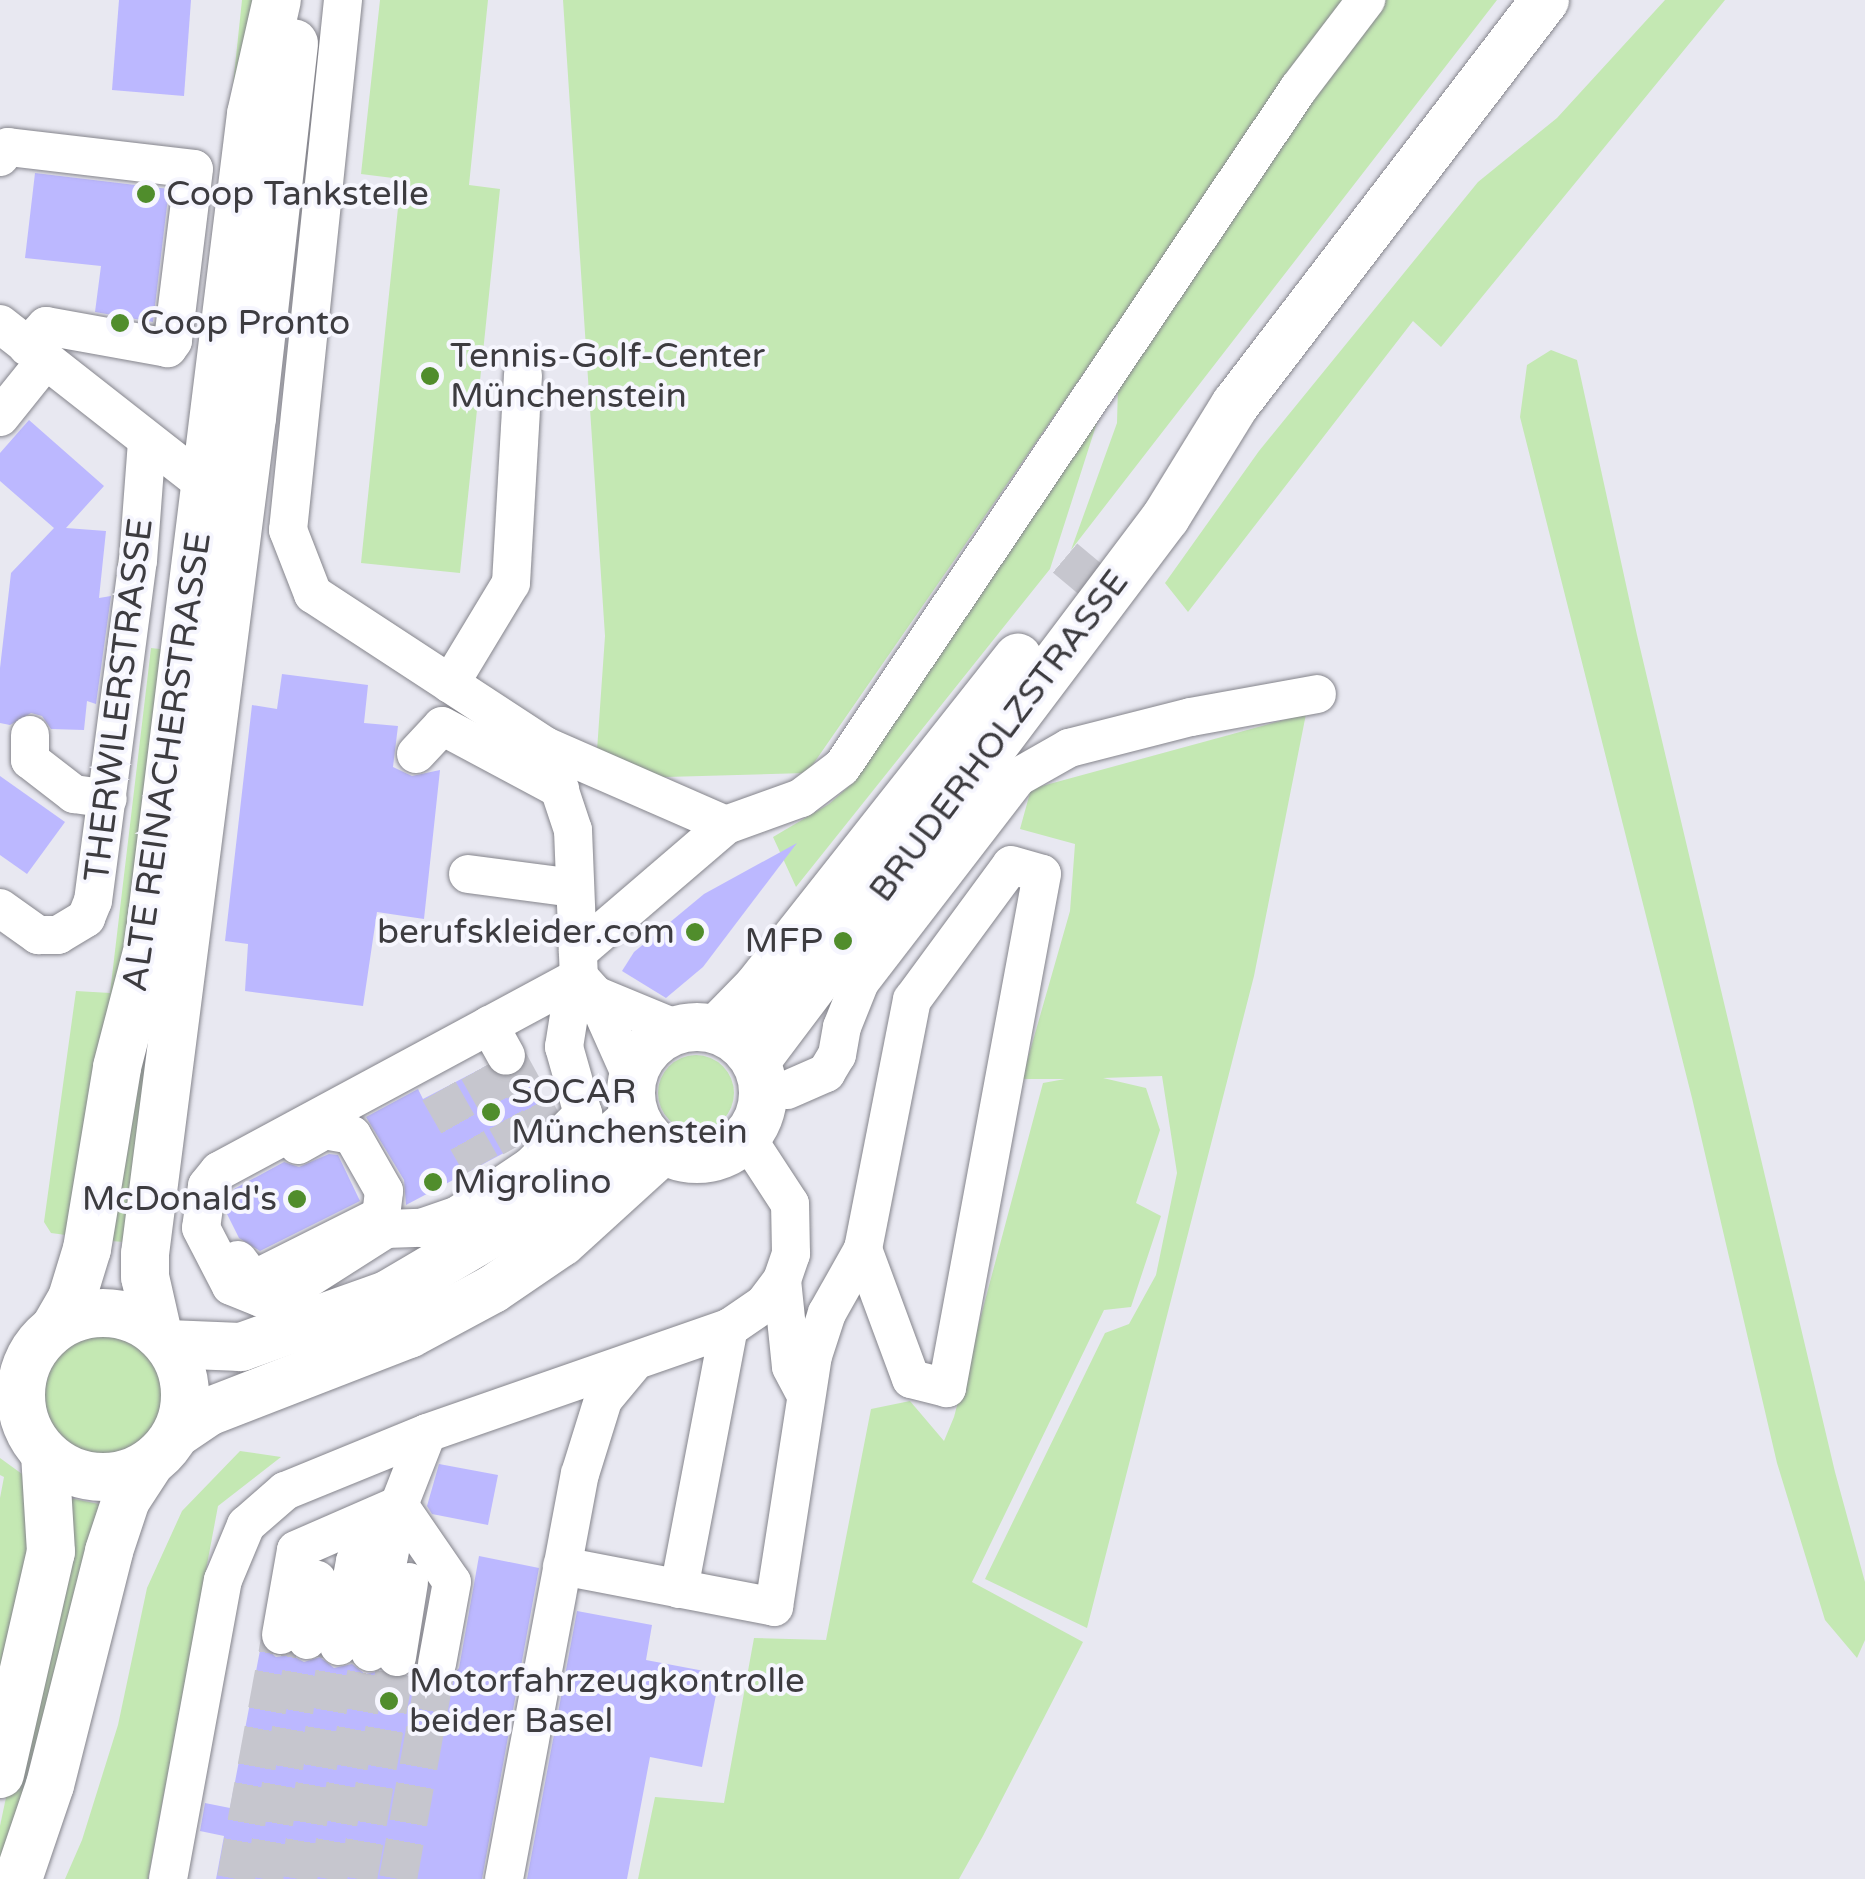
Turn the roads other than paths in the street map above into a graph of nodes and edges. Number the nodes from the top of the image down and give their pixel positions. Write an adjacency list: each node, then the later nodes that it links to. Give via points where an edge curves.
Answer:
1 (277, 0): 12 (main road, ALTE REINACHERSTRASSE, via 251,114)
2 (296, 0): 12 (main road, ALTE REINACHERSTRASSE)
3 (343, 0): 13 (street, via 288,530 314,594)
4 (1366, 0): 20 (street, via 1299,88 842,767 801,798)
5 (1545, 0): 9 (main road, BRUDERHOLZSTRASSE)
6 (5, 136): 7 (street, via 194,169 168,348 46,326)
7 (24, 344): 10 (street); 11 (street)
8 (523, 374): 13 (street, via 511,583)
9 (1234, 405): 25 (main road, BRUDERHOLZSTRASSE, via 1143,500 757,988); 26 (main road, BRUDERHOLZSTRASSE, via 1166,517)
10 (0, 417)
11 (147, 440): 12 (street); 19 (street, THERWILERSTRASSE)
12 (222, 498): 33 (main road, ALTE REINACHERSTRASSE, via 148,948 117,1067 87,1249); 35 (main road, ALTE REINACHERSTRASSE, via 145,1254)
13 (450, 684): 16 (street)
14 (1317, 694): 26 (street, via 1069,748 1018,777 860,982 826,1073)
15 (30, 735): 19 (street, via 30,760 74,794)
16 (545, 746): 18 (street); 20 (street)
17 (416, 754): 18 (street, via 442,726)
18 (560, 789): 22 (street, via 574,830)
19 (108, 800): 23 (street, THERWILERSTRASSE, via 86,918 58,935 38,936)
20 (726, 825): 24 (street)
21 (468, 874): 22 (street)
22 (575, 888): 24 (street)
23 (0, 908)
24 (584, 975): 25 (street); 27 (street); 29 (street, via 483,1048 430,1076); 30 (street, via 564,1047 583,1114 439,1221 386,1230 320,1267 296,1289 261,1298 222,1274 201,1228)
25 (697, 1029): 26 (main road, via 732,1036); 27 (main road, via 656,1040 641,1057)
26 (772, 1075): 28 (main road)
27 (644, 1115): 28 (main road, via 684,1158 729,1152); 35 (main road, via 526,1213 387,1295 241,1347); 41 (main road, via 562,1242 493,1290 410,1334 208,1412)
28 (746, 1138): 32 (street, via 790,1204 791,1254)
29 (236, 1158): 30 (street); 30 (street, via 260,1164 325,1130 341,1130 352,1135 384,1190 381,1216 251,1277)
30 (206, 1186)
31 (863, 1249): 31 (street, via 911,1379 947,1388 1042,874 1011,865 912,1000); 37 (street, via 827,1312)
32 (782, 1280): 34 (street, via 764,1304); 37 (street, via 792,1367)
33 (56, 1326): 35 (main road, via 108,1313 144,1323); 38 (main road, via 36,1346)
34 (729, 1328): 36 (street); 46 (street)
35 (163, 1339): 41 (main road, via 184,1376 183,1414)
36 (634, 1363): 39 (street); 43 (street, via 603,1400)
37 (807, 1397): 46 (street, via 774,1607)
38 (11, 1403): 42 (main road)
39 (516, 1403): 40 (street); 43 (street, via 565,1421)
40 (428, 1433): 44 (street); 49 (street, via 285,1491 246,1525 223,1580)
41 (163, 1448): 42 (main road, via 101,1478); 48 (main road, via 126,1500 50,1785)
42 (45, 1454): 47 (main road, via 51,1552)
43 (580, 1474): 45 (street)
44 (399, 1505): 44 (street, via 431,1577 364,1651 321,1555)
45 (562, 1566): 46 (street); 50 (street)
46 (679, 1589)
47 (0, 1774)
48 (18, 1879)
49 (168, 1879)
50 (504, 1879)

